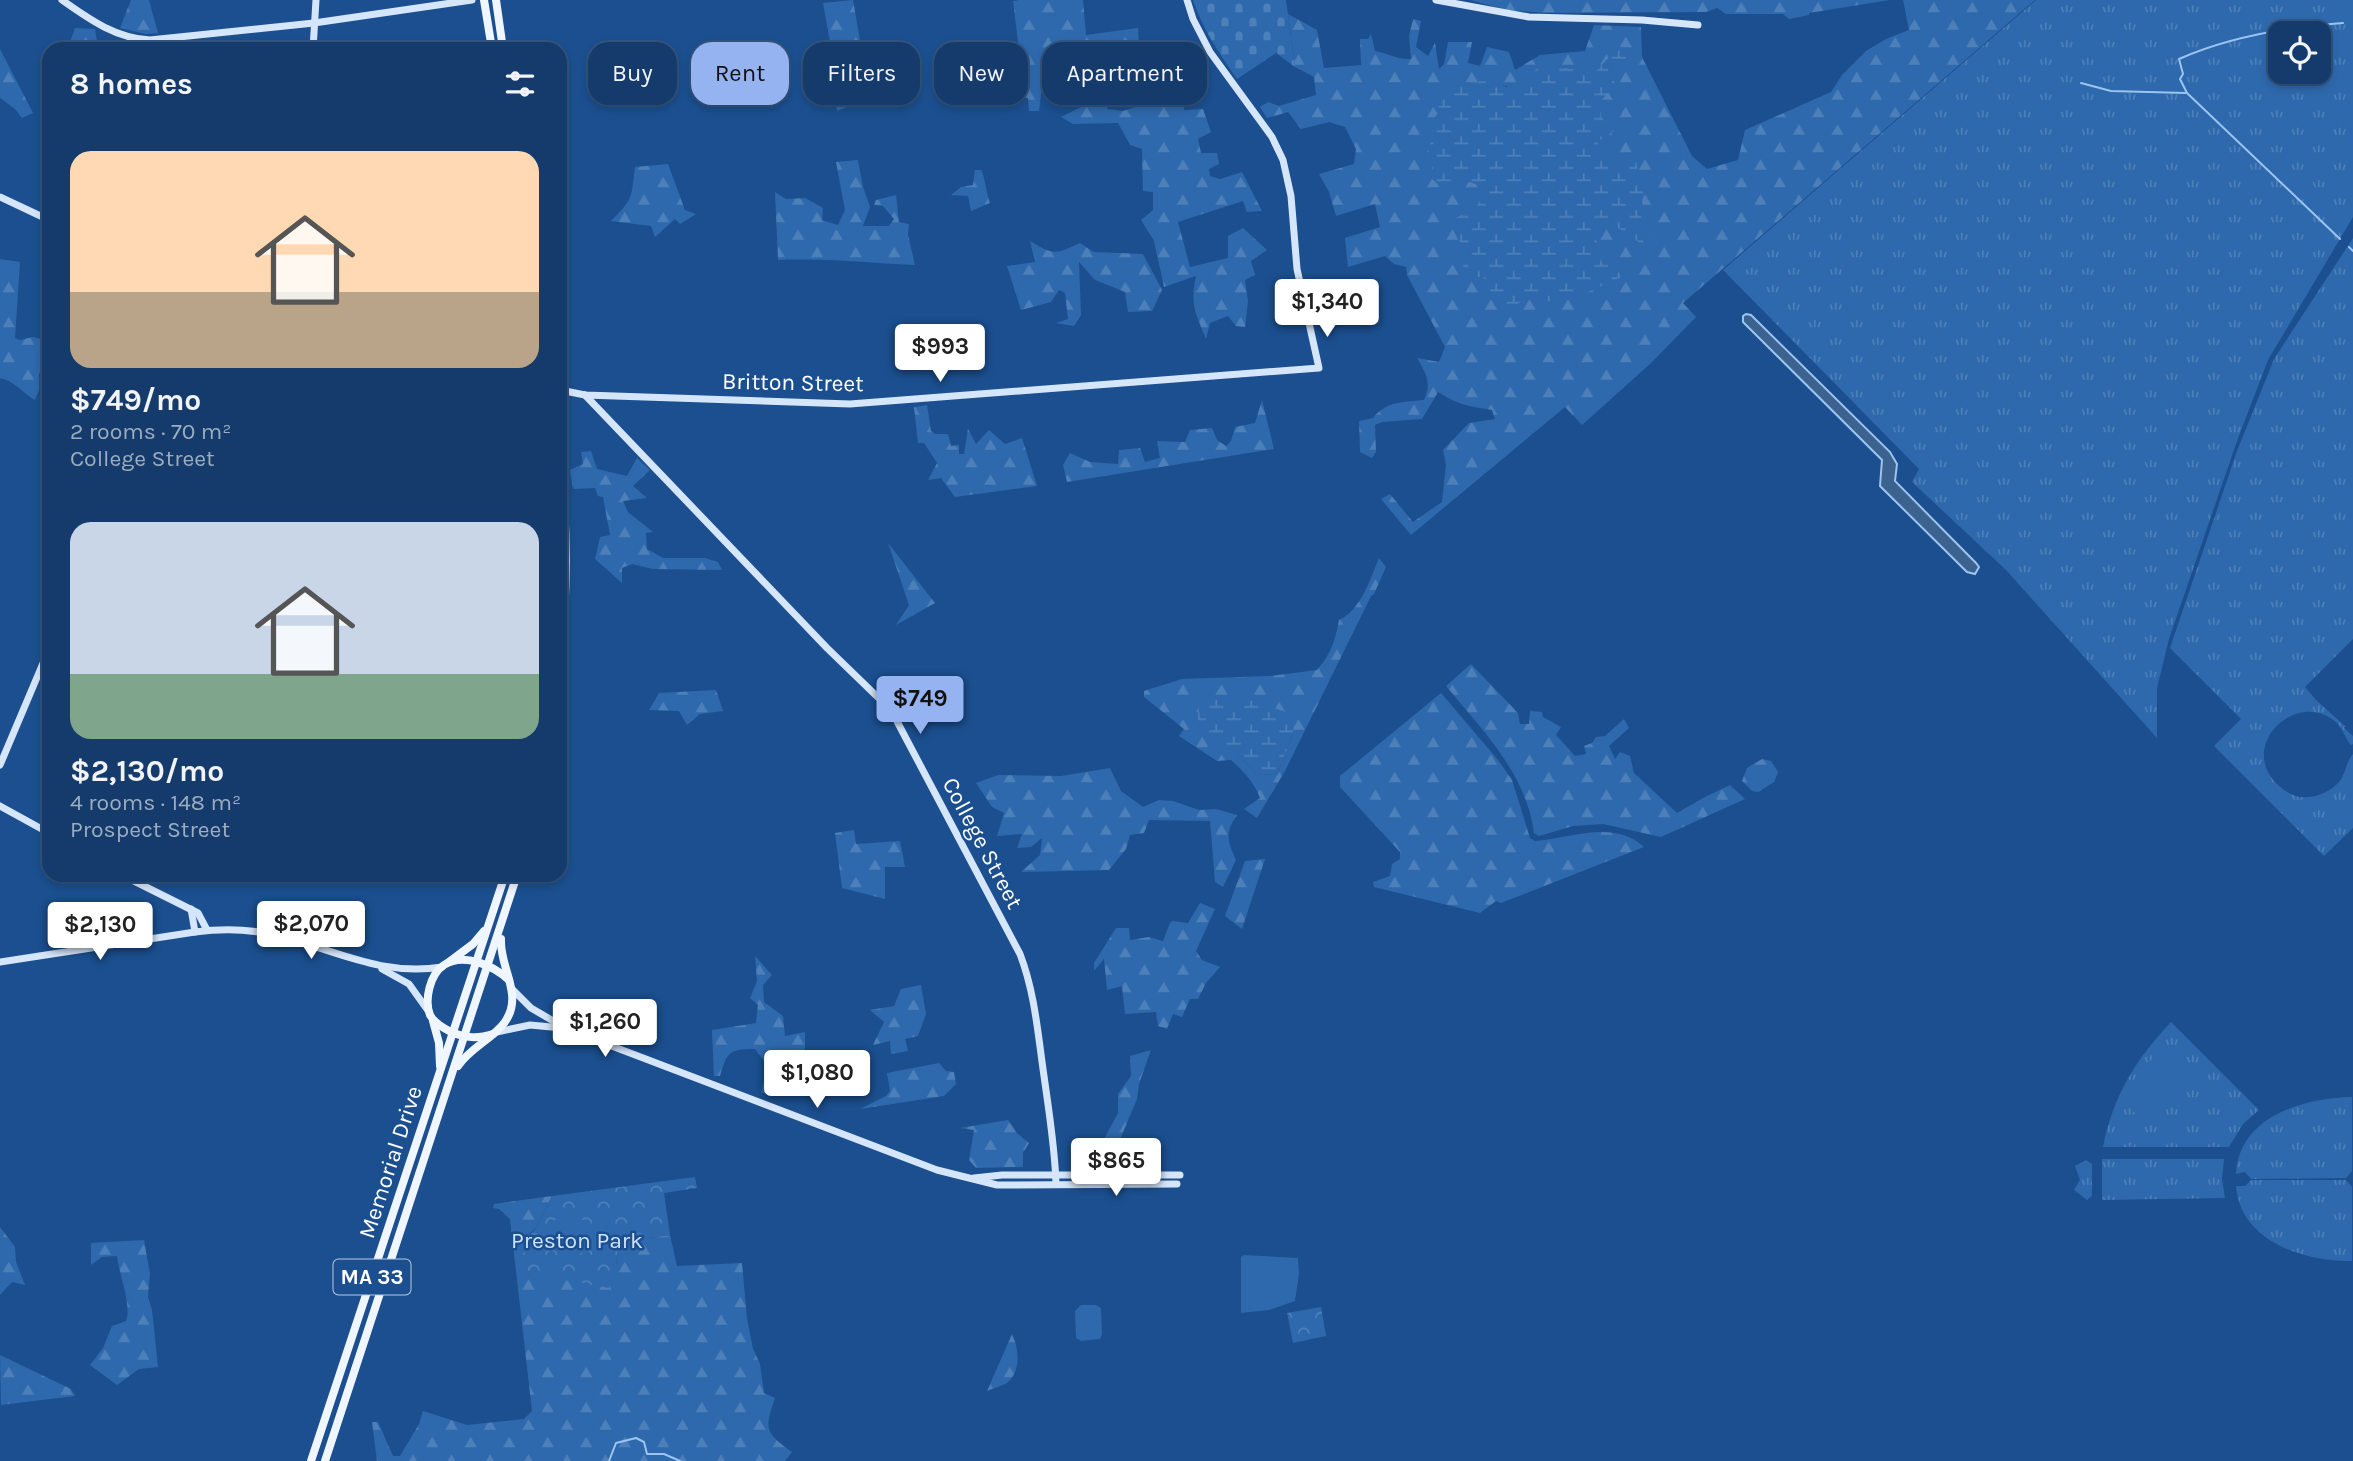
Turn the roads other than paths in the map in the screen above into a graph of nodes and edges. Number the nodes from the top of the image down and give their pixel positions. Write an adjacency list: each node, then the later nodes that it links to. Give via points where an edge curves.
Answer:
1 (62, 0): 8 (street, via 110,30 142,40)
2 (316, 0): 8 (street)
3 (472, 0): 8 (street)
4 (484, 0): 11 (main road)
5 (496, 0): 12 (main road)
6 (1187, 0): 16 (street, Britton Street, via 1210,52 1272,137 1283,160 1292,196 1297,269 1319,368 850,404)
7 (1436, 0): 9 (street, via 1529,17)
8 (314, 23): 10 (street)
9 (1698, 25)
10 (313, 42)
11 (491, 42)
12 (502, 42)
13 (0, 197): 14 (street)
14 (42, 217)
15 (567, 391): 16 (street, Britton Street)
16 (585, 395): 42 (street, College Street, via 891,710 1026,971)
17 (42, 666): 18 (street)
18 (0, 765)
19 (0, 806): 20 (street)
20 (42, 829)
21 (136, 882): 24 (street)
22 (503, 882): 25 (main road, Memorial Drive / MA 33)
23 (515, 882): 26 (main road, Memorial Drive / MA 33)
24 (191, 909): 27 (street); 28 (street)
25 (492, 916): 30 (main road, Memorial Drive / MA 33); 31 (main road, via 478,939)
26 (503, 921): 33 (main road, Memorial Drive / MA 33); 34 (main road, via 501,952)
27 (207, 930): 28 (street); 32 (street, via 272,935)
28 (195, 932): 29 (street)
29 (0, 962)
30 (476, 962): 31 (main road); 33 (main road); 37 (main road, Memorial Drive / MA 33)
31 (444, 965): 32 (street, via 411,970); 35 (main road, via 430,984)
32 (379, 966): 35 (street, via 409,984)
33 (488, 966): 34 (main road); 39 (main road, Memorial Drive / MA 33)
34 (510, 984): 36 (street, via 536,1012); 38 (main road, via 509,1015)
35 (431, 1016): 37 (main road); 41 (main road, via 440,1048)
36 (567, 1029): 38 (street, via 530,1026); 44 (street, via 905,1159)
37 (454, 1033): 39 (main road); 41 (main road, Memorial Drive / MA 33)
38 (495, 1033): 39 (main road); 40 (main road, via 470,1050)
39 (465, 1037): 40 (main road, Memorial Drive / MA 33)
40 (452, 1074): 48 (main road, Memorial Drive / MA 33)
41 (439, 1077): 47 (main road, Memorial Drive / MA 33)
42 (1055, 1175): 43 (street); 44 (street); 45 (street, College Street)
43 (1180, 1175)
44 (974, 1178): 45 (street, via 997,1185)
45 (1056, 1184): 46 (street)
46 (1177, 1184)
47 (365, 1299): 48 (main road); 49 (main road, Memorial Drive / MA 33)
48 (377, 1302): 50 (main road, Memorial Drive / MA 33)
49 (311, 1461)
50 (325, 1461)

